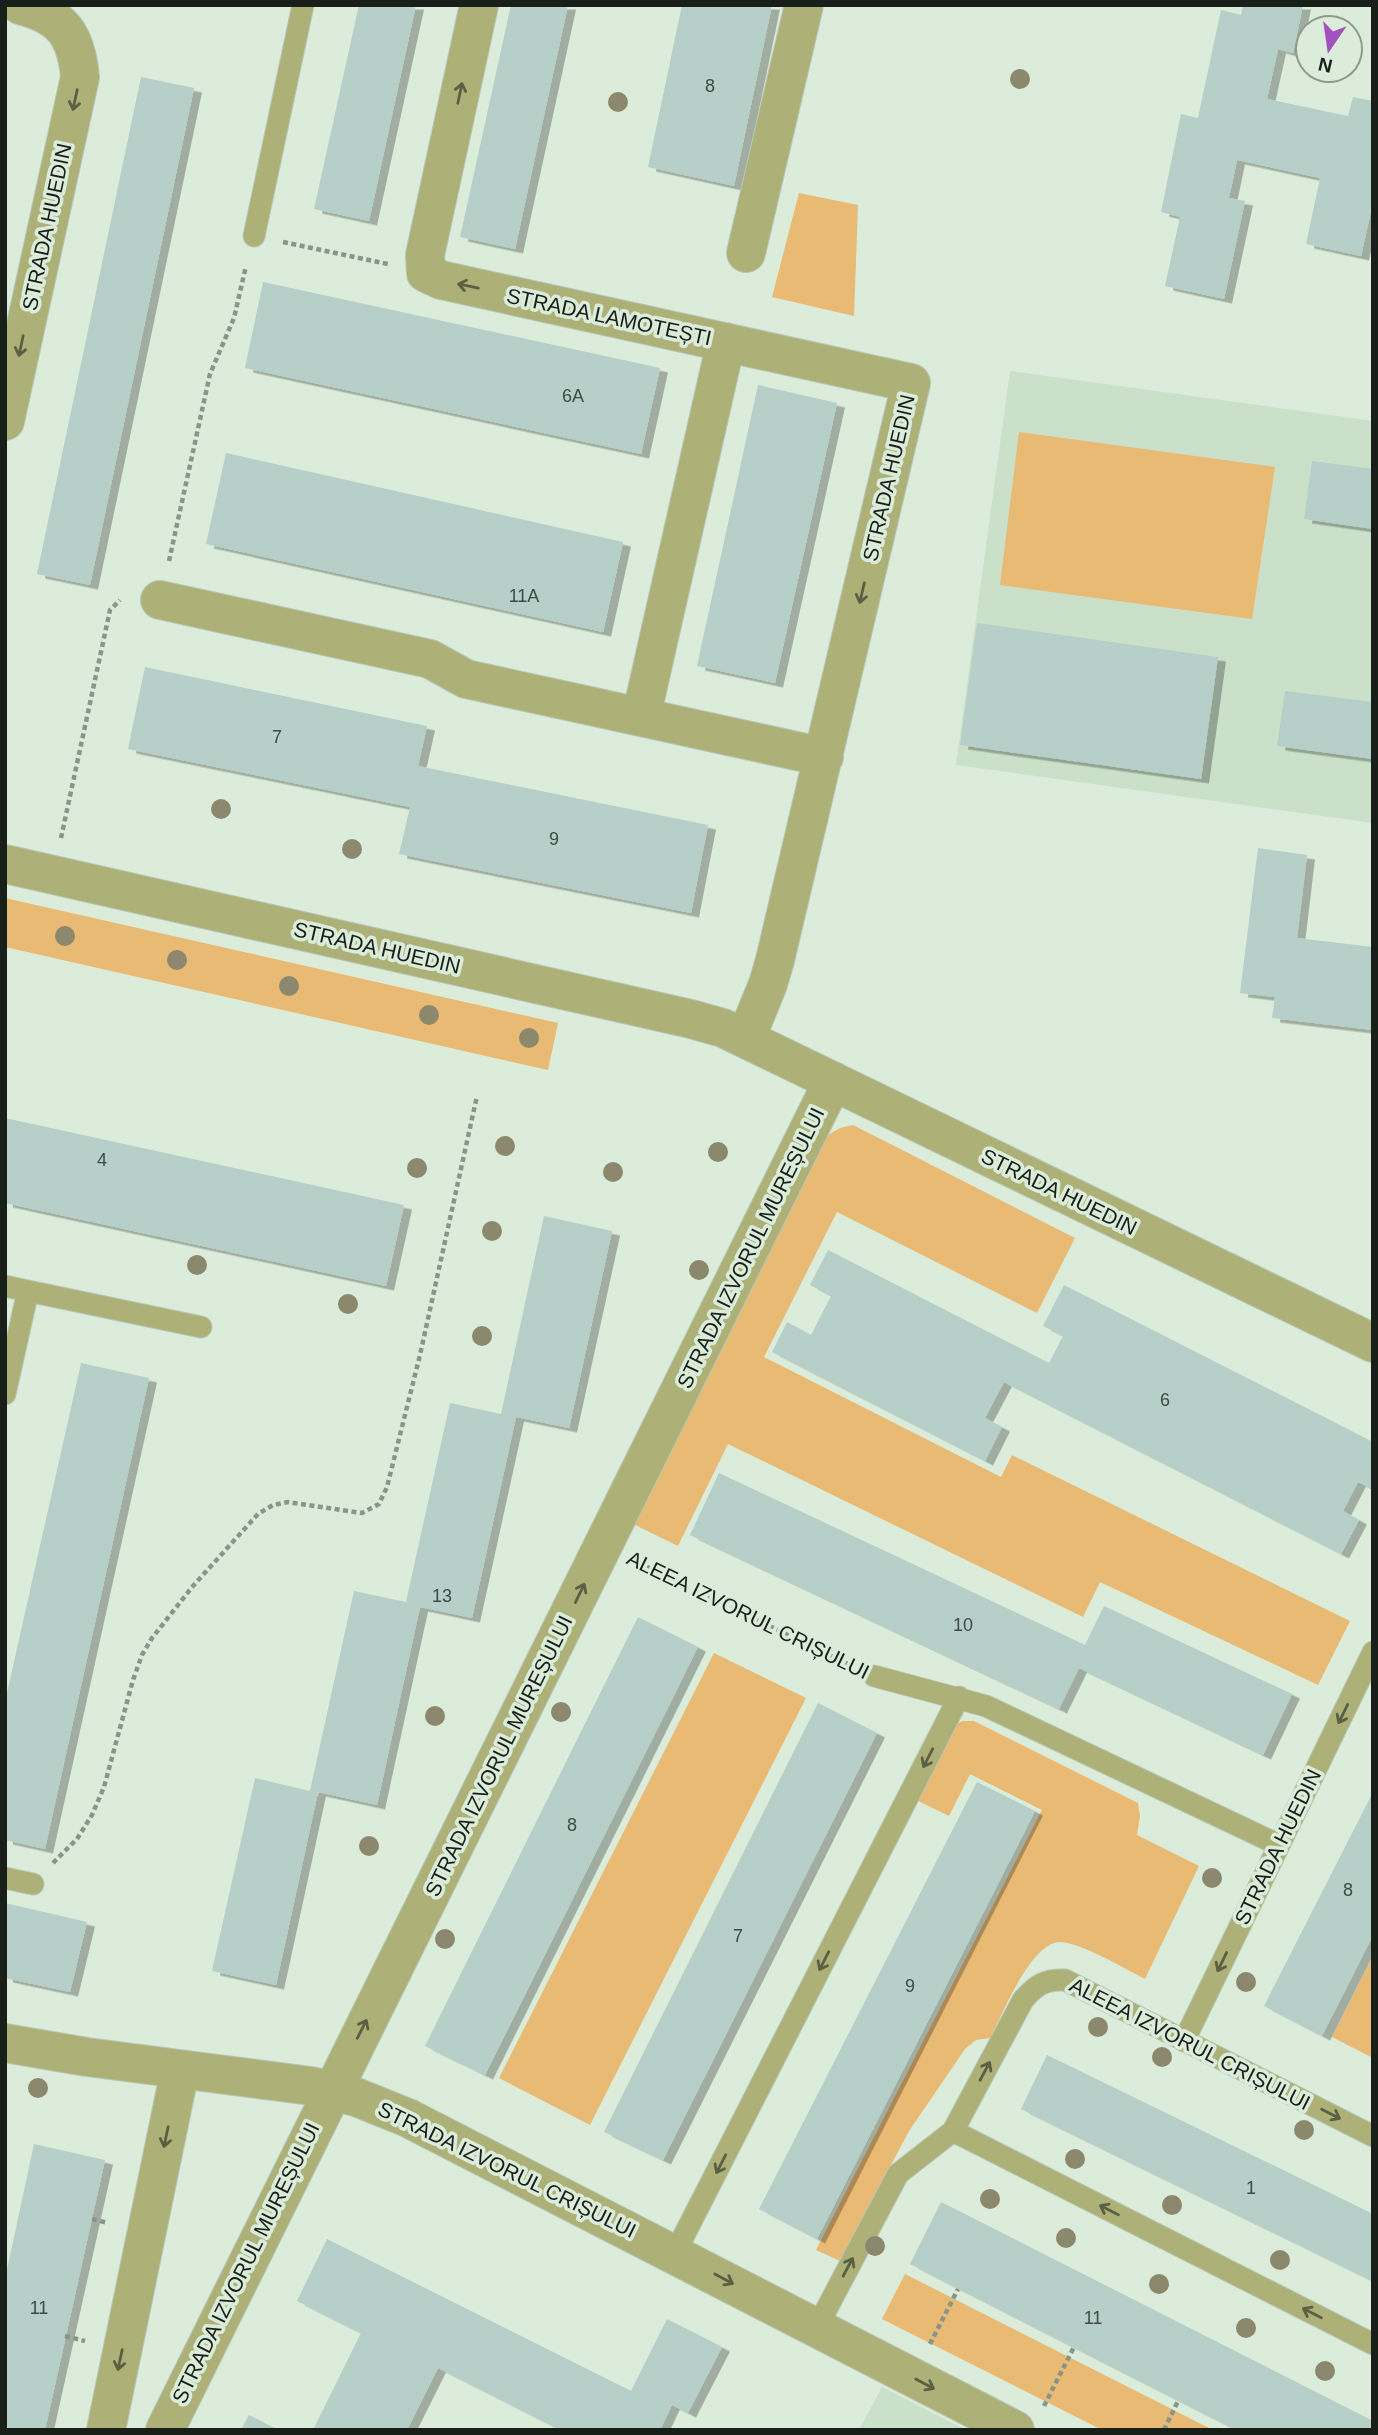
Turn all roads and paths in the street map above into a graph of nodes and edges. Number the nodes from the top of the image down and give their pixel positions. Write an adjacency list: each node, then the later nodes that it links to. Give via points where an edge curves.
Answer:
1 (20, 5): 9 (street, STRADA HUEDIN, one-way to 9, via 49,15 69,34 78,54 80,77)
2 (303, 5): 5 (lane)
3 (479, 5): 7 (street, one-way to 3, via 425,255)
4 (804, 5): 6 (street)
5 (254, 236): 7 (path); 10 (path, via 234,318 210,374)
6 (746, 253)
7 (426, 273): 8 (street, STRADA LAMOTEȘTI, one-way to 7)
8 (726, 342): 11 (street, STRADA LAMOTEȘTI); 12 (street, STRADA HUEDIN, one-way to 12, via 911,383)
9 (5, 421)
10 (160, 600): 11 (street, via 430,659 466,680); 14 (path, via 122,597 110,610)
11 (642, 717): 12 (street)
12 (824, 757): 15 (street, STRADA HUEDIN, via 775,960)
13 (5, 864): 14 (street, STRADA HUEDIN)
14 (53, 875): 15 (street, STRADA HUEDIN, via 691,1019)
15 (746, 1038): 16 (street, STRADA HUEDIN)
16 (833, 1081): 21 (street, STRADA HUEDIN); 23 (street, STRADA IZVORUL MUREȘULUI)
17 (477, 1096): 29 (path, via 414,1382 379,1504 362,1513 288,1502 258,1514 152,1638 133,1680 92,1815 77,1839)
18 (5, 1286): 19 (lane)
19 (28, 1291): 20 (lane); 22 (lane)
20 (201, 1327)
21 (1373, 1343)
22 (5, 1394)
23 (603, 1546): 25 (path, ALEEA IZVORUL CRIȘULUI); 33 (street, STRADA IZVORUL MUREȘULUI, one-way to 23)
24 (1373, 1652): 27 (lane, STRADA HUEDIN, one-way to 27)
25 (874, 1676): 26 (lane, ALEEA IZVORUL CRIȘULUI)
26 (958, 1697): 27 (lane, ALEEA IZVORUL CRIȘULUI, via 986,1706); 36 (lane, one-way to 36)
27 (1279, 1845): 30 (lane, STRADA HUEDIN, one-way to 30)
28 (5, 1878): 29 (lane)
29 (33, 1884)
30 (1184, 2041): 34 (lane, ALEEA IZVORUL CRIȘULUI, one-way to 30, via 1023,2000 1049,1979 1065,1980); 35 (lane, ALEEA IZVORUL CRIȘULUI, one-way to 35)
31 (5, 2043): 32 (street, STRADA IZVORUL CRIȘULUI)
32 (180, 2070): 33 (street, STRADA IZVORUL CRIȘULUI); 44 (street, one-way to 44)
33 (331, 2090): 36 (street, STRADA IZVORUL CRIȘULUI, via 408,2118); 45 (street, STRADA IZVORUL MUREȘULUI)
34 (953, 2131): 38 (lane, ALEEA IZVORUL CRIȘULUI, one-way to 34, via 898,2174); 39 (lane, one-way to 34)
35 (1373, 2136)
36 (675, 2253): 38 (street, STRADA IZVORUL CRIȘULUI, one-way to 38)
37 (958, 2289): 41 (path)
38 (817, 2327): 41 (street, STRADA IZVORUL CRIȘULUI)
39 (1373, 2344)
40 (1074, 2347): 43 (path)
41 (914, 2377): 43 (street, STRADA IZVORUL CRIȘULUI, one-way to 43)
42 (1178, 2401): 46 (path)
43 (1026, 2424)
44 (106, 2430)
45 (164, 2430)
46 (1164, 2430)

